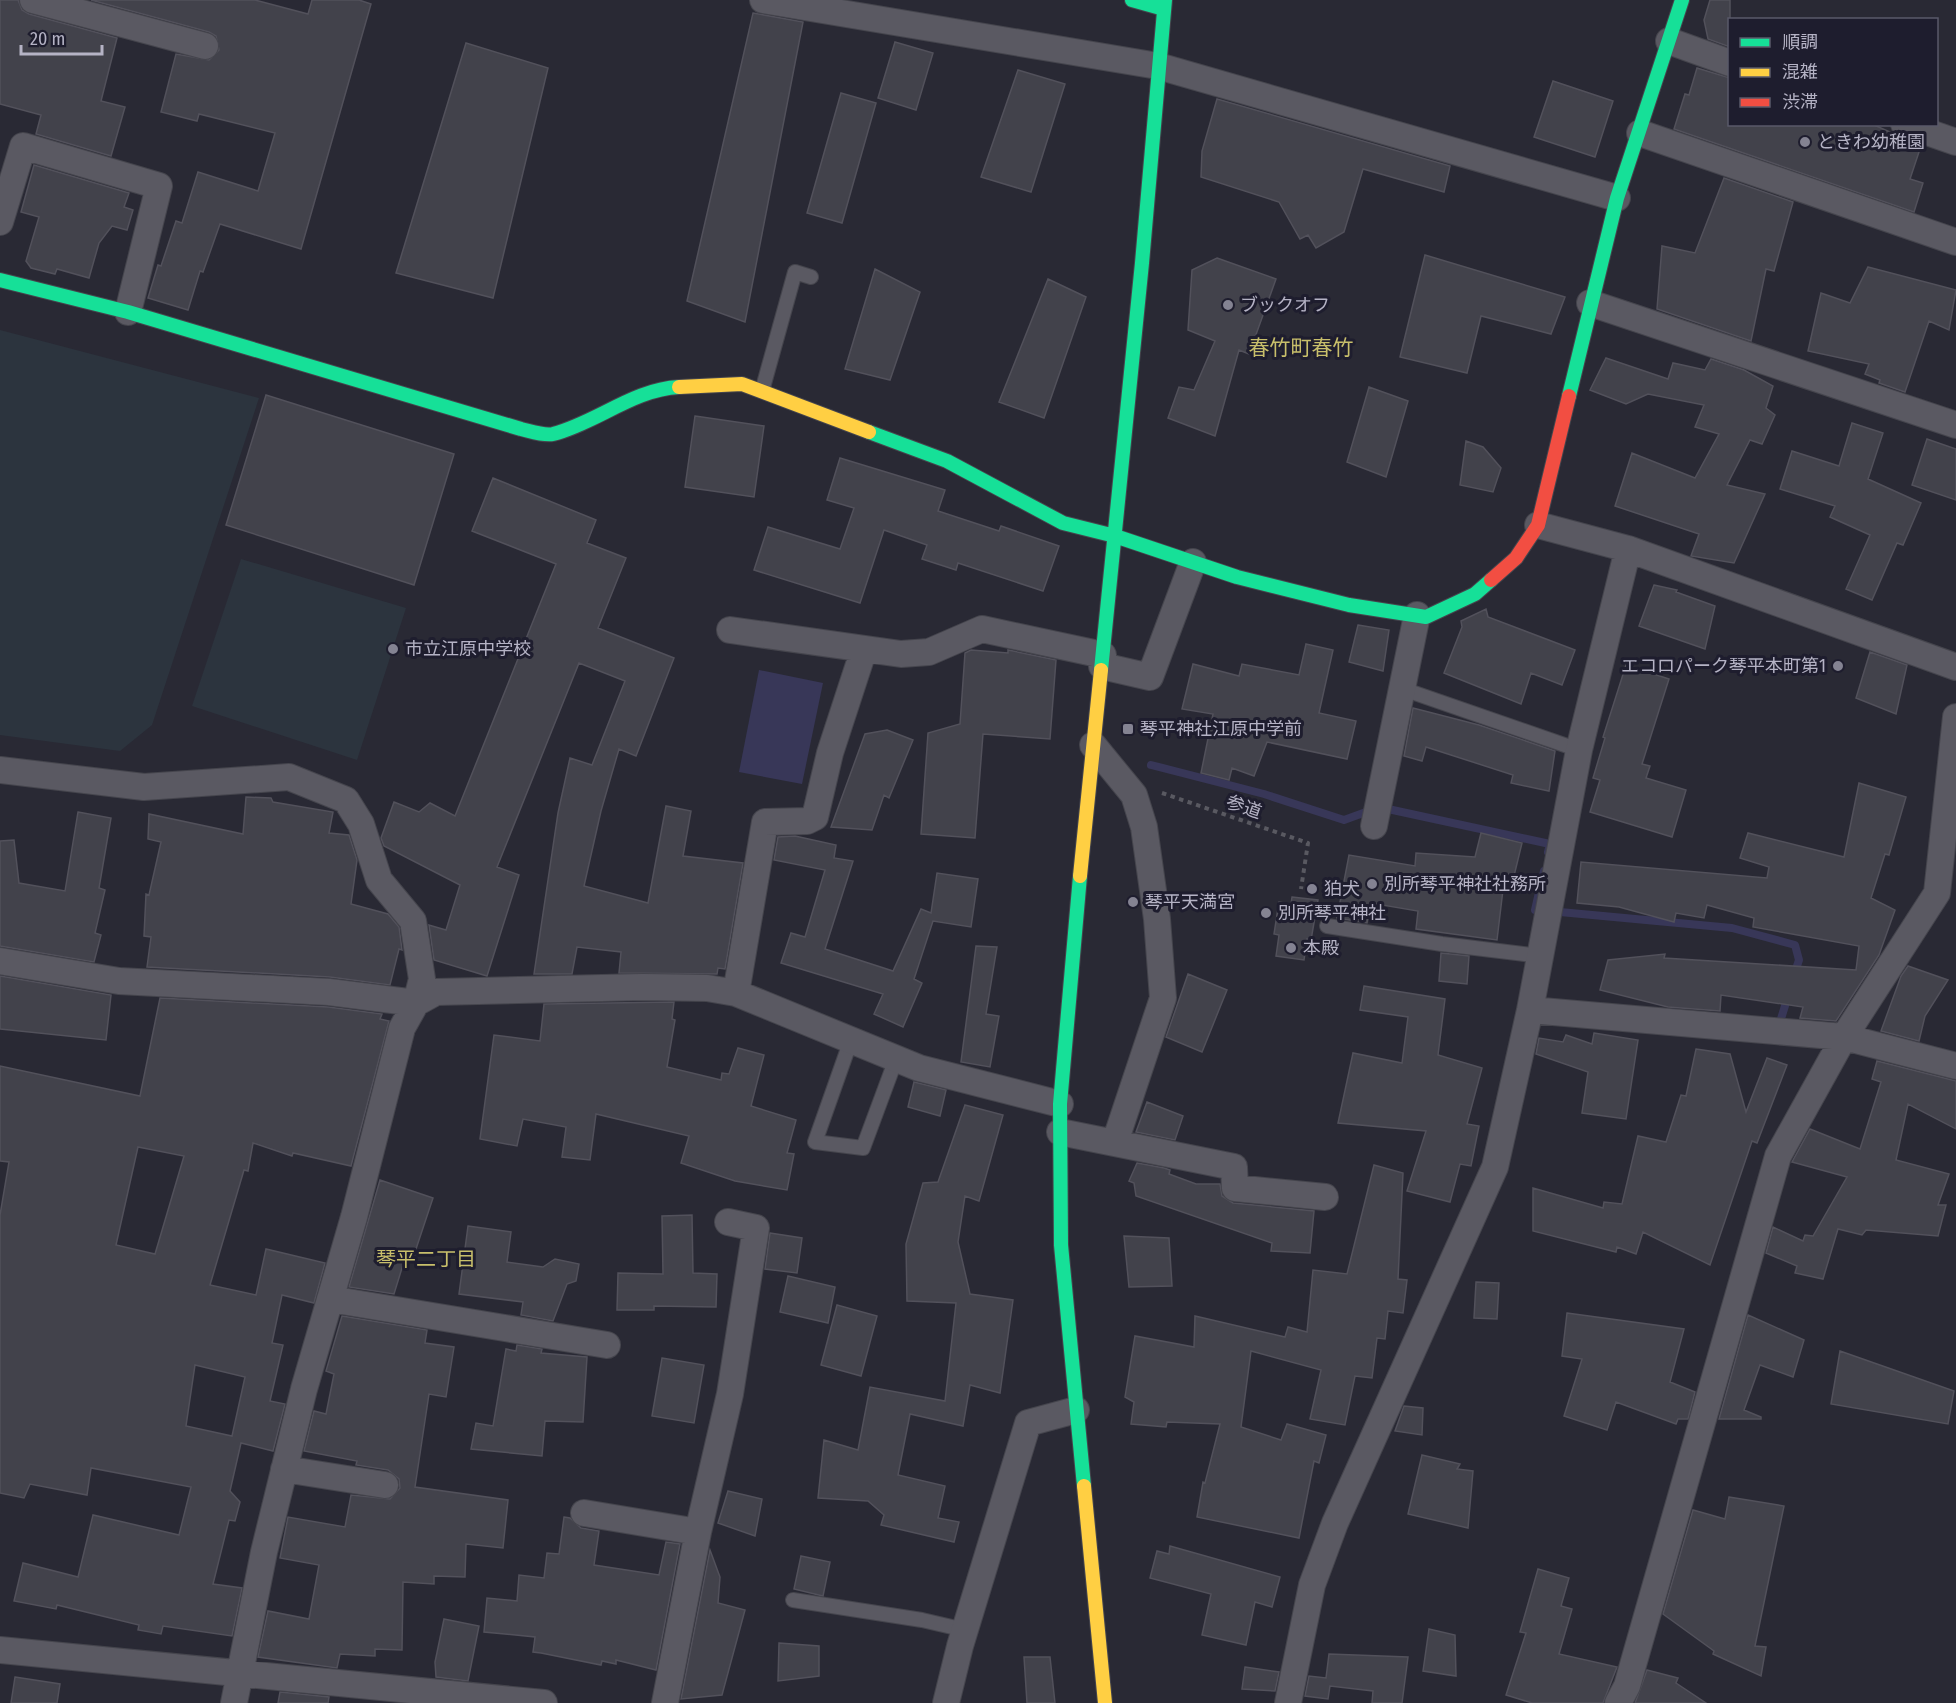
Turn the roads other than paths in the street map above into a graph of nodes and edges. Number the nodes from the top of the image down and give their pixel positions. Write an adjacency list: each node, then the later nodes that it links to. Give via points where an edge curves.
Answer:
1 (33, 0): 7 (street)
2 (763, 0): 9 (street)
3 (1132, 0): 5 (street)
4 (1682, 0): 6 (street)
5 (1164, 5): 9 (street)
6 (1669, 41): 8 (street); 11 (street)
7 (205, 46)
8 (1728, 62)
9 (1158, 66): 13 (street); 23 (street)
10 (1910, 126): 12 (street)
11 (1640, 133): 13 (street); 15 (street)
12 (1956, 142)
13 (1617, 198): 18 (street)
14 (0, 222): 19 (street, via 23,146 159,186)
15 (1956, 242)
16 (811, 277): 20 (lane, via 795,272)
17 (0, 280): 19 (street)
18 (1590, 303): 21 (street); 22 (street)
19 (129, 312): 20 (street, via 551,435 670,387 742,384)
20 (762, 391): 23 (street, via 947,461 1063,523)
21 (1956, 425)
22 (1538, 525): 24 (street); 26 (street, via 1516,558 1475,594 1426,616)
23 (1115, 536): 25 (street); 29 (street)
24 (1628, 549): 30 (street); 34 (street)
25 (1193, 562): 26 (street, via 1349,605); 29 (street, via 1150,678)
26 (1417, 615): 31 (street)
27 (730, 630): 28 (street)
28 (864, 649): 29 (street, via 901,654 929,652 982,629); 40 (street, via 830,753 815,817 807,821 765,822)
29 (1102, 660): 33 (street)
30 (1956, 667)
31 (1403, 689): 34 (lane); 36 (street)
32 (1956, 717): 43 (street, via 1938,893)
33 (1093, 745): 47 (street); 49 (street, via 1134,795 1144,827 1163,998)
34 (1579, 750): 38 (street)
35 (0, 770): 41 (street, via 144,786 289,777 346,800 361,825 379,880 413,921 422,979)
36 (1374, 826)
37 (1327, 926): 38 (lane)
38 (1540, 956): 42 (street)
39 (0, 961): 41 (street, via 119,981 329,992)
40 (736, 993): 41 (street, via 707,988 643,987 436,992); 44 (street)
41 (416, 1003): 52 (street, via 402,1028)
42 (1530, 1010): 43 (street); 68 (street, via 1495,1167 1335,1522 1312,1585)
43 (1844, 1037): 46 (street); 69 (street, via 1778,1156 1627,1686)
44 (851, 1040): 45 (street); 45 (lane, via 815,1142 863,1148)
45 (896, 1059): 47 (street)
46 (1956, 1066)
47 (1060, 1104): 48 (street)
48 (1060, 1132): 49 (street); 54 (street, via 1060,1245)
49 (1115, 1142): 50 (street, via 1234,1167 1235,1188)
50 (1325, 1197)
51 (728, 1222): 58 (street, via 756,1228 730,1394)
52 (330, 1299): 53 (street); 55 (street)
53 (607, 1345)
54 (1076, 1410): 60 (street, via 1028,1423); 67 (street)
55 (284, 1470): 56 (street); 62 (street)
56 (385, 1485)
57 (584, 1514): 58 (street)
58 (698, 1532): 65 (street)
59 (794, 1600): 60 (lane)
60 (965, 1630): 66 (street)
61 (0, 1650): 62 (street)
62 (240, 1673): 63 (street); 64 (street)
63 (234, 1703)
64 (544, 1703)
65 (665, 1703)
66 (946, 1703)
67 (1105, 1703)
68 (1288, 1703)
69 (1618, 1703)

